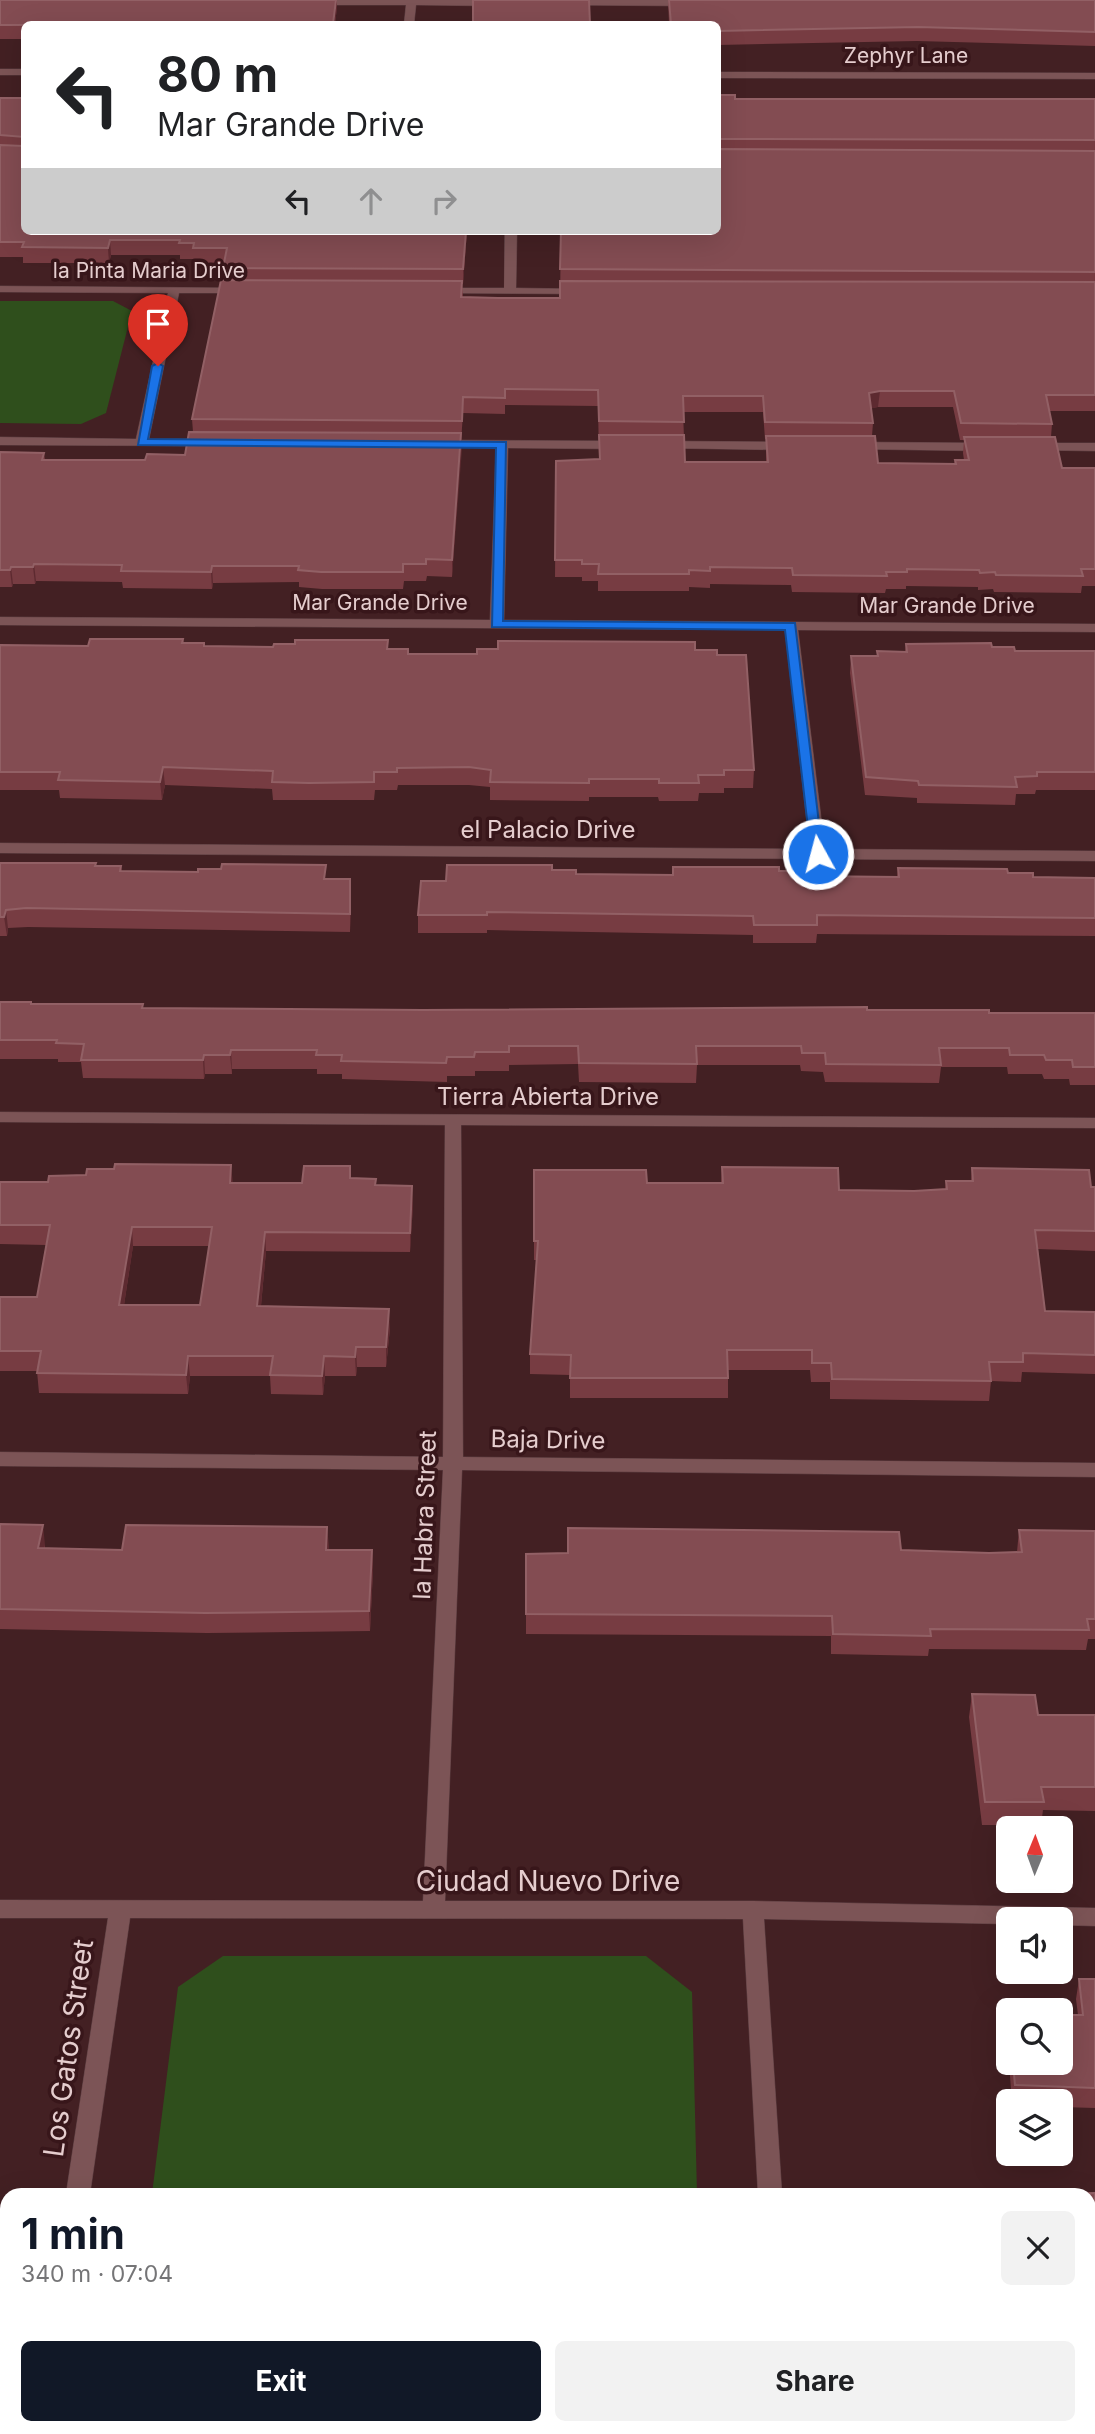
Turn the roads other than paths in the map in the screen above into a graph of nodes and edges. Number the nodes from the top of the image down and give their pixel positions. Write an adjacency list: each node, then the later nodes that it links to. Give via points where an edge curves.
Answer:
1 (302, 2): 2 (street)
2 (411, 2): 4 (street); 7 (street)
3 (629, 2): 5 (street); 6 (street)
4 (506, 3)
5 (561, 3)
6 (697, 3)
7 (408, 21)
8 (0, 72): 9 (street)
9 (21, 72)
10 (721, 75): 11 (street, Zephyr Lane)
11 (1095, 76)
12 (511, 235): 17 (street)
13 (0, 289): 14 (street, la Pinta Maria Drive)
14 (174, 290): 15 (street, la Pinta Maria Drive); 20 (street)
15 (255, 290)
16 (429, 291): 17 (street)
17 (510, 292): 18 (street)
18 (594, 292)
19 (0, 441): 20 (street)
20 (142, 442): 21 (street)
21 (225, 443)
22 (419, 444): 23 (street)
23 (502, 444): 24 (street); 30 (street)
24 (805, 446)
25 (833, 446): 26 (street)
26 (998, 447)
27 (1026, 447): 28 (street)
28 (1095, 447)
29 (0, 621): 30 (street, Mar Grande Drive)
30 (497, 625): 31 (street, Mar Grande Drive)
31 (791, 626): 32 (street, Mar Grande Drive); 34 (street)
32 (1095, 628)
33 (0, 848): 34 (street, el Palacio Drive)
34 (818, 854): 35 (street, el Palacio Drive)
35 (1095, 856)
36 (0, 1117): 37 (street, Tierra Abierta Drive)
37 (453, 1121): 38 (street, Tierra Abierta Drive); 40 (street, la Habra Street)
38 (1095, 1123)
39 (0, 1459): 40 (street, Baja Drive)
40 (453, 1463): 41 (street, Baja Drive); 44 (street, la Habra Street)
41 (1095, 1470)
42 (0, 1909): 43 (street, Ciudad Nuevo Drive)
43 (120, 1910): 44 (street, Ciudad Nuevo Drive); 47 (street, Los Gatos Street)
44 (434, 1910): 45 (street, Ciudad Nuevo Drive)
45 (753, 1910): 46 (street, Ciudad Nuevo Drive); 48 (street)
46 (1095, 1917)
47 (79, 2188)
48 (770, 2188)

